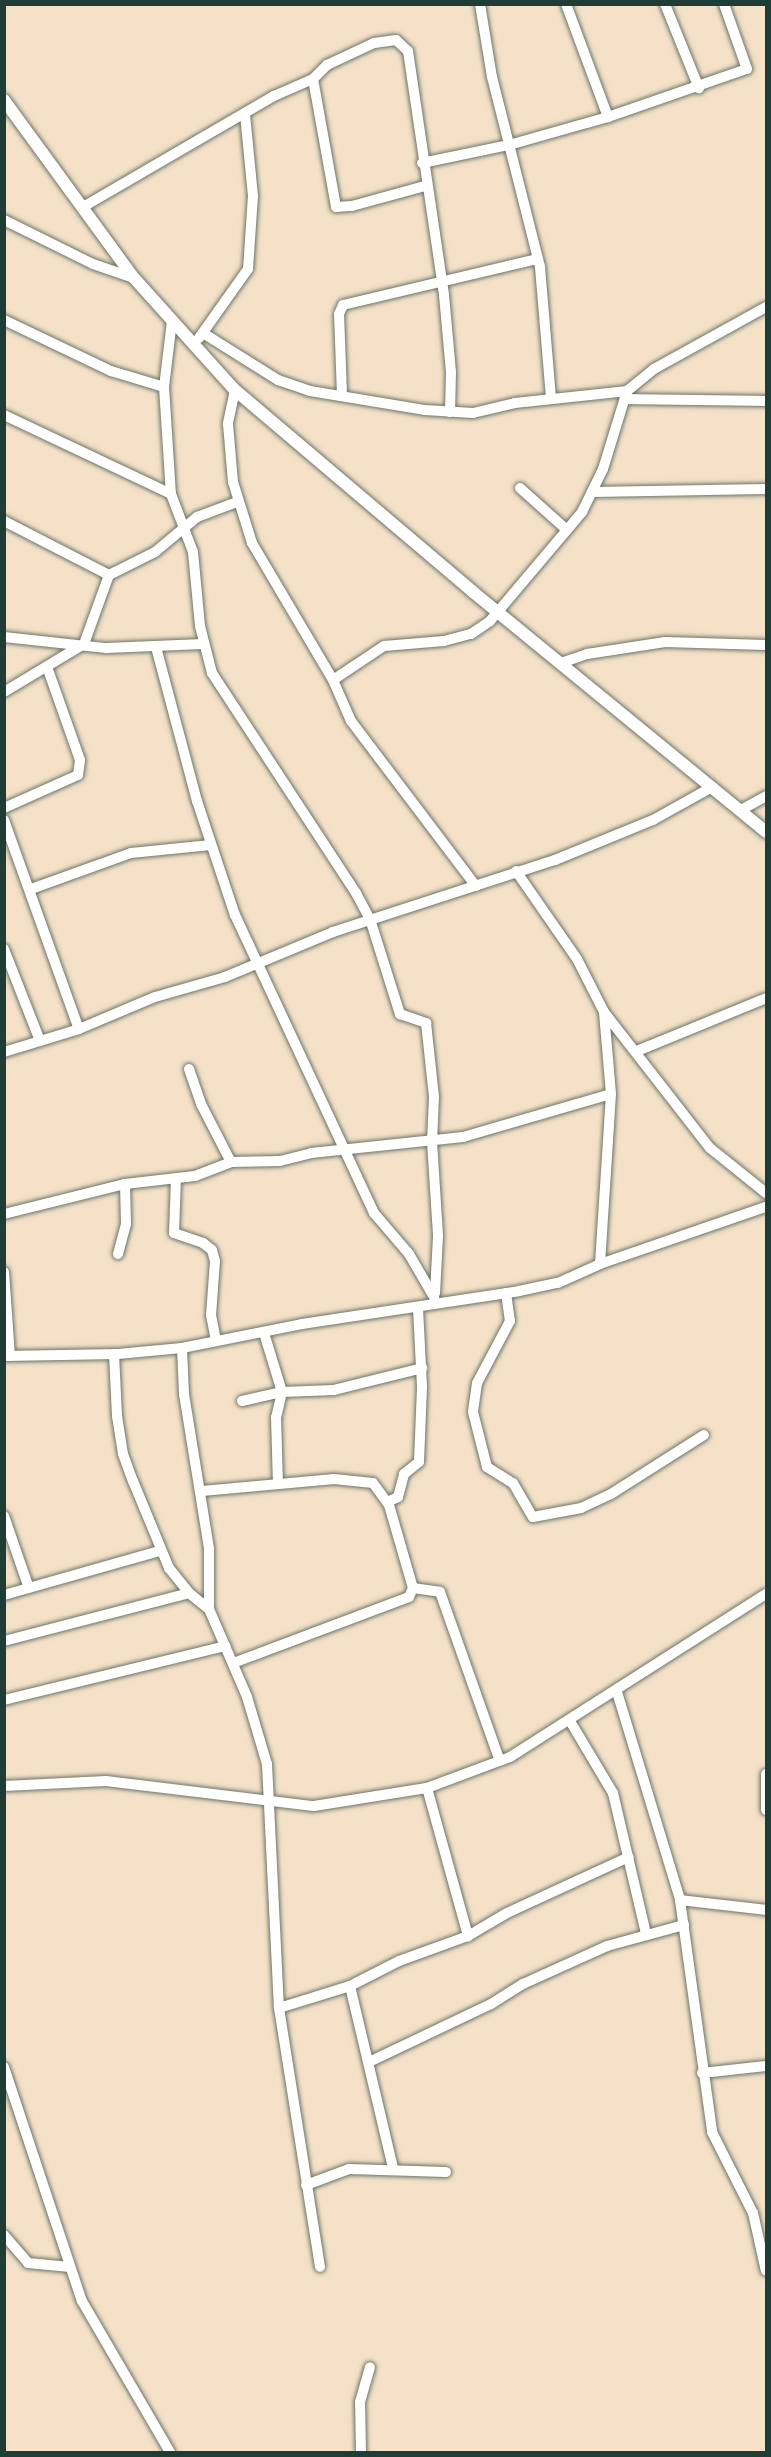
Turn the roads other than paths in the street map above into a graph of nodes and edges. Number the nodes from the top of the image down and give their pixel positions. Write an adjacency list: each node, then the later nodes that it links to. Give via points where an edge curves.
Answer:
1 (480, 4): 10 (street)
2 (566, 4): 9 (street)
3 (665, 4): 6 (street)
4 (724, 4): 6 (street, via 747,69)
5 (313, 79): 8 (street, via 274,96); 11 (street, via 327,65 374,43 396,40 408,51); 12 (street, via 336,207)
6 (699, 88): 9 (street)
7 (4, 100): 13 (street)
8 (245, 115): 13 (street); 21 (street, via 253,196 248,269)
9 (608, 117): 10 (street)
10 (509, 145): 11 (street); 15 (street)
11 (422, 163): 12 (street)
12 (425, 186): 17 (street)
13 (83, 207): 16 (street)
14 (4, 220): 16 (street, via 93,264)
15 (538, 259): 17 (street); 27 (street)
16 (134, 278): 20 (street)
17 (440, 283): 25 (street, via 342,305); 29 (street, via 451,372)
18 (766, 307): 26 (street, via 654,369)
19 (4, 320): 23 (street, via 111,371)
20 (172, 321): 22 (street); 23 (street)
21 (203, 333): 22 (street); 25 (street, via 278,381)
22 (194, 344): 24 (street)
23 (164, 387): 34 (street)
24 (235, 390): 35 (street, via 228,424); 40 (street)
25 (342, 395): 29 (street)
26 (626, 395): 27 (street); 28 (street); 33 (street)
27 (551, 399): 29 (street, via 473,413)
28 (766, 401)
29 (450, 411)
30 (4, 415): 34 (street)
31 (520, 488): 38 (street)
32 (766, 489): 33 (street)
33 (592, 492): 38 (street)
34 (171, 494): 37 (street)
35 (237, 502): 37 (street); 48 (street, via 252,543)
36 (4, 521): 39 (street)
37 (181, 527): 39 (street, via 155,552); 43 (street, via 193,552)
38 (567, 530): 40 (street)
39 (109, 575): 42 (street)
40 (498, 612): 46 (street); 48 (street, via 471,634 444,641 384,646)
41 (4, 637): 42 (street)
42 (84, 644): 45 (street); 47 (street)
43 (203, 644): 45 (street); 60 (street, via 212,673 255,743 315,826)
44 (766, 645): 46 (street, via 665,642 587,654)
45 (156, 647): 56 (street)
46 (561, 663): 50 (street)
47 (47, 667): 49 (street); 52 (street, via 80,760 78,775)
48 (333, 680): 58 (street, via 351,722)
49 (4, 692)
50 (712, 787): 53 (street); 57 (street, via 653,820 555,860)
51 (766, 796): 53 (street)
52 (4, 808)
53 (741, 810): 55 (street)
54 (4, 820): 59 (street)
55 (766, 832)
56 (211, 845): 59 (street, via 131,853); 62 (street, via 235,915)
57 (516, 871): 58 (street); 64 (street, via 577,959)
58 (476, 886): 60 (street)
59 (31, 889): 65 (street)
60 (369, 919): 62 (street); 71 (street, via 400,1014 423,1018 426,1023 434,1097)
61 (4, 948): 66 (street)
62 (257, 962): 65 (street, via 225,977 118,1010); 72 (street)
63 (766, 998): 67 (street)
64 (604, 1012): 67 (street); 70 (street)
65 (80, 1029): 66 (street)
66 (40, 1041): 68 (street)
67 (637, 1051): 76 (street, via 710,1148)
68 (4, 1052)
69 (189, 1069): 73 (street, via 201,1104)
70 (611, 1094): 71 (street, via 463,1137); 80 (street)
71 (432, 1142): 72 (street); 83 (street, via 438,1236)
72 (344, 1151): 73 (street, via 280,1161); 83 (street, via 374,1213)
73 (231, 1162): 74 (street)
74 (176, 1178): 75 (street); 86 (street, via 174,1233 212,1250 211,1315)
75 (125, 1184): 78 (street); 79 (street, via 126,1224)
76 (766, 1193)
77 (766, 1207): 80 (street)
78 (4, 1214)
79 (118, 1254)
80 (600, 1264): 82 (street, via 558,1283)
81 (4, 1272): 89 (street)
82 (506, 1293): 83 (street); 93 (street, via 510,1321 477,1383 473,1412 487,1467 513,1483 533,1517 581,1508 611,1494)
83 (434, 1298): 84 (street)
84 (418, 1307): 85 (street); 90 (street)
85 (264, 1333): 86 (street); 91 (street)
86 (216, 1340): 87 (street)
87 (182, 1348): 88 (street); 95 (street, via 184,1394)
88 (114, 1354): 89 (street); 99 (street, via 123,1454)
89 (7, 1356)
90 (422, 1368): 91 (street, via 334,1390); 96 (street, via 418,1462 404,1474 398,1497)
91 (282, 1392): 92 (street); 94 (street, via 276,1417)
92 (242, 1401)
93 (704, 1436)
94 (278, 1484): 95 (street); 96 (street, via 368,1482)
95 (202, 1491): 105 (street, via 209,1549)
96 (387, 1502): 101 (street)
97 (4, 1516): 98 (street)
98 (8, 1542): 100 (street)
99 (160, 1551): 100 (street); 102 (street)
100 (29, 1588): 103 (street)
101 (413, 1588): 108 (street, via 409,1597); 112 (street, via 440,1592)
102 (189, 1593): 105 (street); 106 (street)
103 (4, 1594)
104 (766, 1594): 109 (street)
105 (209, 1610): 107 (street)
106 (4, 1641)
107 (225, 1646): 108 (street); 110 (street)
108 (232, 1663): 116 (street, via 262,1739)
109 (617, 1692): 111 (street); 119 (street)
110 (4, 1700)
111 (570, 1721): 112 (street); 118 (street, via 613,1793)
112 (500, 1761): 115 (street)
113 (766, 1774): 117 (street)
114 (4, 1786): 116 (street, via 106,1781)
115 (427, 1788): 116 (street, via 350,1803); 123 (street)
116 (272, 1803): 125 (street)
117 (766, 1810)
118 (629, 1857): 122 (street); 123 (street, via 507,1913)
119 (680, 1900): 120 (street); 121 (street)
120 (766, 1910)
121 (684, 1925): 122 (street); 129 (street)
122 (646, 1934): 126 (street, via 523,1984 491,2004)
123 (468, 1936): 124 (street, via 399,1961)
124 (350, 1986): 125 (street); 126 (street)
125 (279, 2008): 132 (street)
126 (369, 2062): 130 (street)
127 (766, 2066): 129 (street)
128 (4, 2067): 135 (street)
129 (702, 2073): 137 (street, via 712,2132 753,2213)
130 (393, 2168): 131 (street); 132 (street, via 349,2169)
131 (446, 2172)
132 (306, 2185): 136 (street)
133 (4, 2235): 134 (street)
134 (9, 2248): 135 (street, via 28,2263)
135 (70, 2267): 139 (street, via 82,2301)
136 (320, 2267)
137 (766, 2271)
138 (370, 2367): 140 (street, via 360,2402)
139 (170, 2452)
140 (361, 2452)

